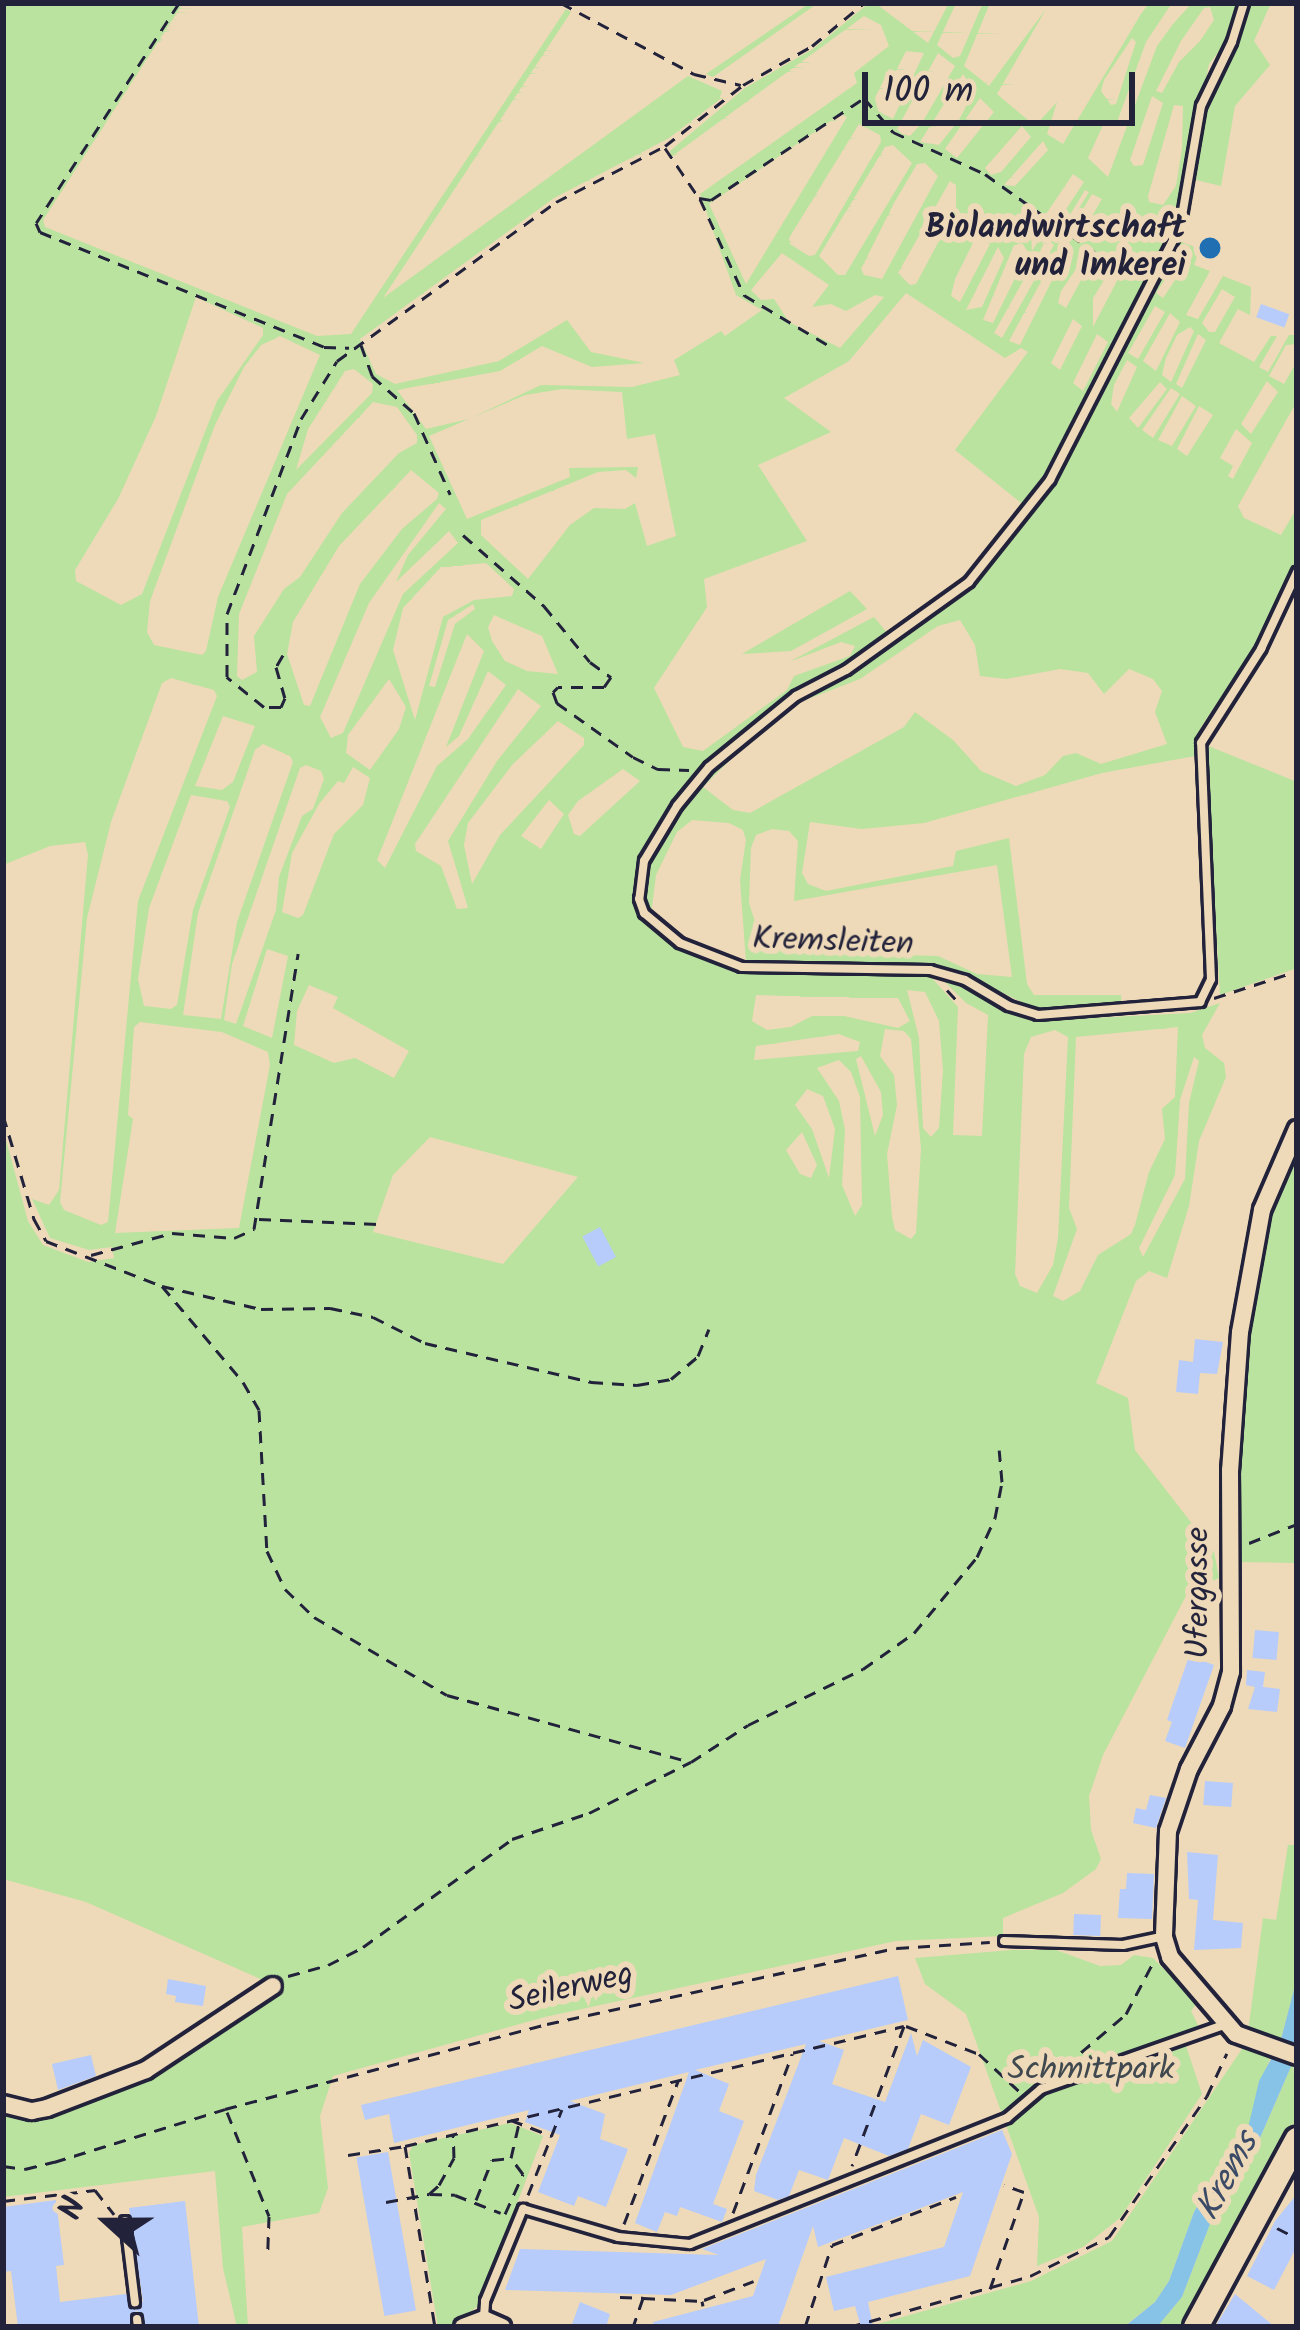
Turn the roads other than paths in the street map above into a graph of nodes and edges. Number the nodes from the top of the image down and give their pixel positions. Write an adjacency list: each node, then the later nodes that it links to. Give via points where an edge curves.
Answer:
1 (1244, 3): 2 (lane, Kremsleiten, via 1201,106 1180,227 1066,455 969,582 796,696 709,767 657,836 639,881 644,913 680,943 742,967 948,974 1038,1015 1187,1007 1208,993 1202,743)
2 (1297, 572)
3 (1297, 1129): 5 (street, Ufergasse, via 1262,1210 1240,1332 1231,1672 1168,1831)
4 (1004, 1941): 5 (lane)
5 (1165, 1941): 7 (street)
6 (273, 1987): 9 (street, via 146,2070 32,2111)
7 (1236, 2032): 8 (street); 13 (lane, via 1041,2089 1007,2118 690,2244 618,2237 523,2209)
8 (1297, 2056)
9 (3, 2104)
10 (1297, 2140): 16 (main road)
11 (125, 2221): 12 (lane)
12 (135, 2302)
13 (484, 2319): 14 (street); 15 (street)
14 (464, 2327)
15 (502, 2327)
16 (1196, 2327)

